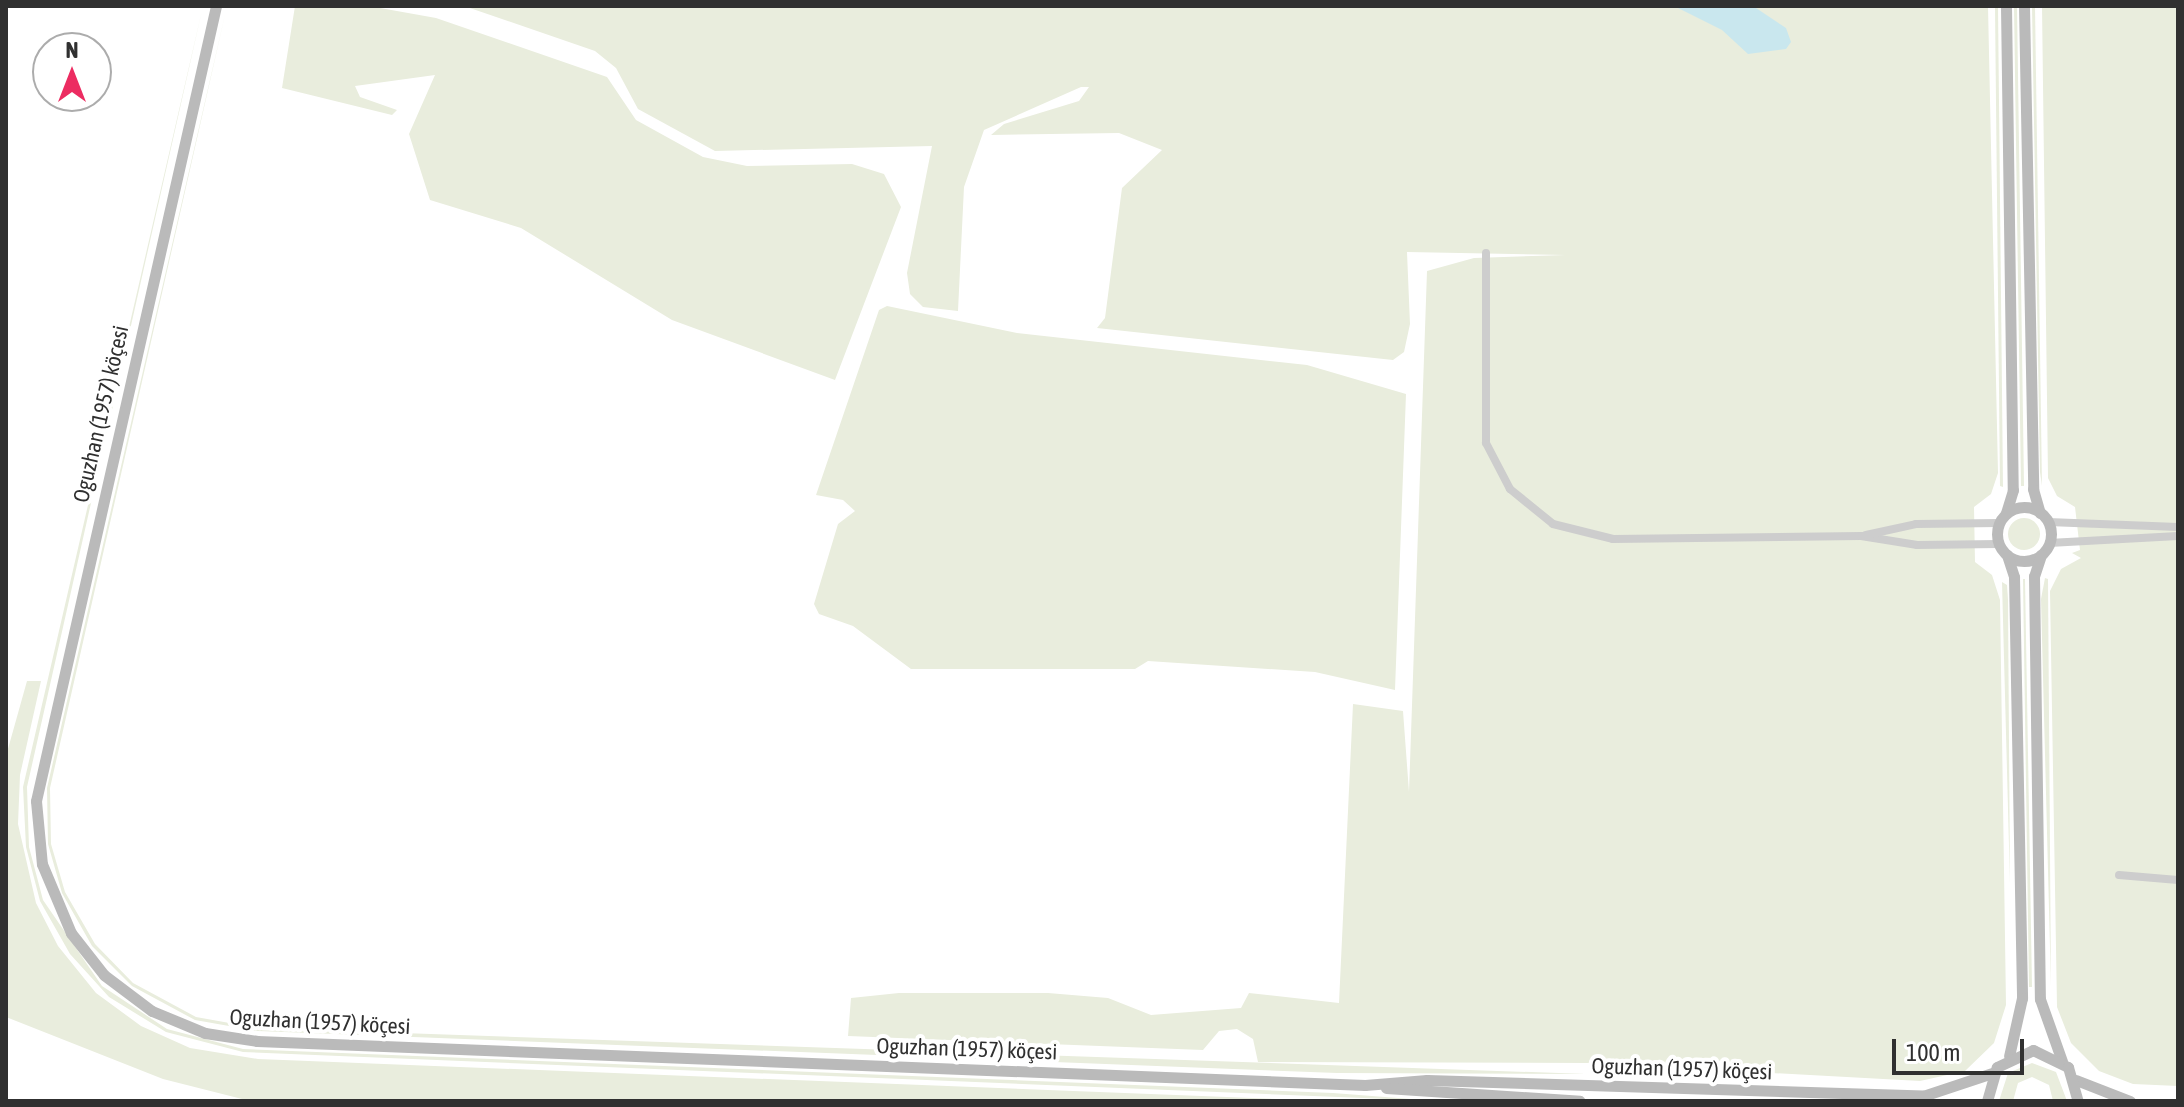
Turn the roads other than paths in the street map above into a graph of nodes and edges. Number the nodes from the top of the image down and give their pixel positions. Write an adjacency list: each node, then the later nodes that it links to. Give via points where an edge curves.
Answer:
1 (216, 6): 20 (main road, Oguzhan (1957) köçesi, via 37,787 47,882 71,933 104,975 171,1021 243,1040)
2 (2006, 6): 6 (main road, via 2013,490)
3 (2024, 6): 5 (main road, via 2033,489)
4 (1486, 253): 8 (street, via 1484,433 1498,470 1533,511 1601,538)
5 (2044, 517): 6 (main road, via 2023,507); 7 (street); 10 (main road)
6 (2003, 518): 8 (street, via 1916,524); 11 (main road)
7 (2178, 527)
8 (1861, 536): 11 (street, via 1917,545)
9 (2178, 536): 10 (street)
10 (2049, 543): 13 (main road)
11 (1999, 544): 12 (main road)
12 (2007, 555): 13 (main road, via 2024,561); 16 (main road, via 2014,577 2022,992)
13 (2041, 555): 17 (main road, via 2034,576 2040,999)
14 (2119, 875): 15 (street)
15 (2178, 880)
16 (2009, 1056): 17 (main road, via 2041,1051); 18 (main road, Oguzhan (1957) köçesi)
17 (2062, 1061): 19 (main road)
18 (1992, 1073): 20 (main road, Oguzhan (1957) köçesi, via 1923,1096 1427,1080); 22 (main road)
19 (2076, 1080): 23 (main road); 24 (main road)
20 (1365, 1085): 21 (main road, Oguzhan (1957) köçesi)
21 (1580, 1101)
22 (1987, 1101)
23 (2078, 1101)
24 (2130, 1101)

